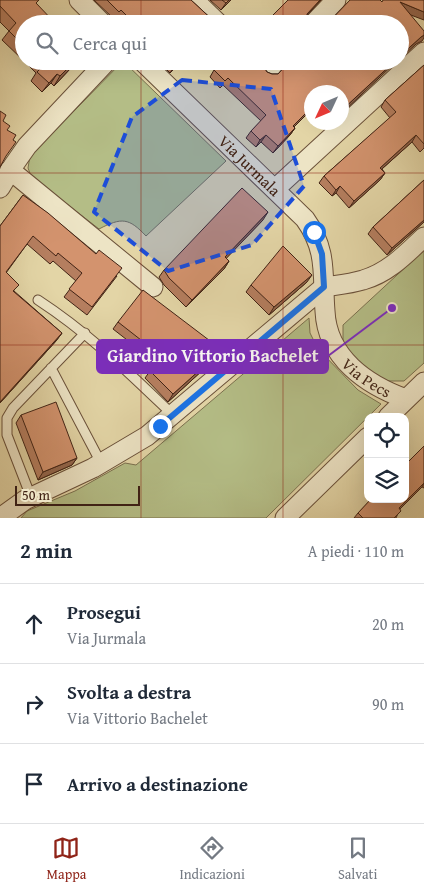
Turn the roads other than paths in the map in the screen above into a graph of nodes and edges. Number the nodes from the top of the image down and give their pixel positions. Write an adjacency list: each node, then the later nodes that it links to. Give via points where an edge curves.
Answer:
1 (79, 0): 4 (street)
2 (194, 0): 5 (street)
3 (336, 0): 6 (street)
4 (94, 15)
5 (210, 15)
6 (322, 15)
7 (424, 52): 8 (street)
8 (409, 66)
9 (99, 70): 12 (street, via 27,146)
10 (151, 70): 14 (street, Via Jurmala)
11 (404, 70): 14 (street)
12 (10, 170): 13 (street); 16 (street)
13 (0, 188)
14 (275, 189): 17 (street, Via Jurmala, via 305,219 317,238 322,254)
15 (424, 237): 17 (street, via 382,272 357,282)
16 (153, 286)
17 (324, 287): 22 (street, Via Pecs, via 327,325 341,355 371,383); 24 (street)
18 (38, 300): 19 (lane)
19 (85, 333): 20 (lane); 24 (lane)
20 (51, 368): 26 (lane); 27 (lane, via 13,408 6,424 6,435)
21 (424, 383): 22 (street, Via Pecs)
22 (406, 399): 23 (street, Via Pecs)
23 (392, 413)
24 (173, 415): 26 (street, via 147,436)
25 (364, 441): 29 (street)
26 (101, 463): 27 (street)
27 (30, 497): 28 (street)
28 (0, 518)
29 (285, 518)

